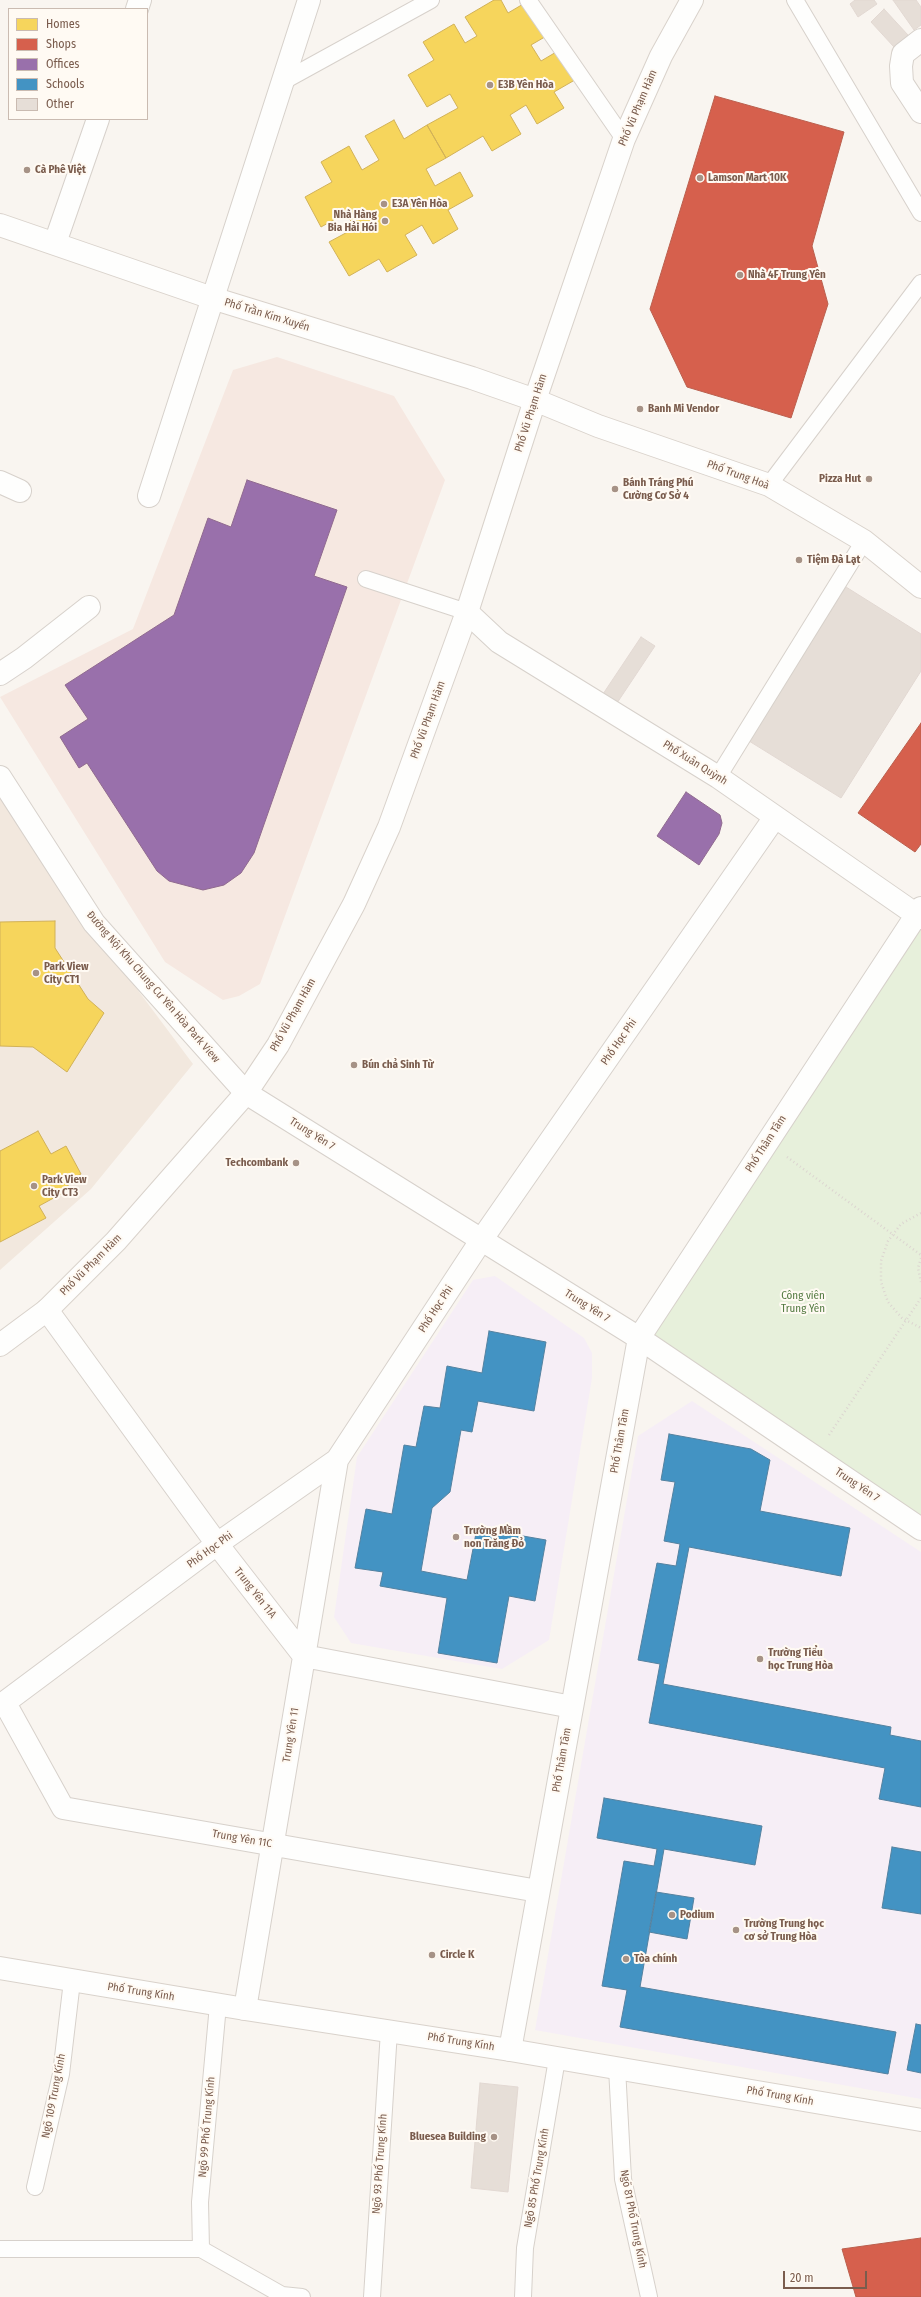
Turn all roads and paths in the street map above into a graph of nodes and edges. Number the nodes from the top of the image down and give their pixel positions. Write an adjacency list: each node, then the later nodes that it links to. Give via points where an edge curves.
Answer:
1 (309, 0): 7 (street)
2 (431, 0): 7 (lane)
3 (528, 0): 10 (lane)
4 (692, 0): 10 (street, Phố Vũ Phạm Hàm, via 661,56)
5 (796, 0): 11 (lane)
6 (921, 40): 8 (street, via 903,54 901,66 902,83)
7 (282, 82): 15 (street)
8 (921, 112)
9 (98, 120): 13 (street)
10 (624, 139): 16 (street, Phố Vũ Phạm Hàm)
11 (921, 213)
12 (0, 225): 13 (street, Phố Trần Kim Xuyến)
13 (55, 243): 15 (street, Phố Trần Kim Xuyến)
14 (921, 283): 18 (lane)
15 (212, 298): 16 (street, Phố Trần Kim Xuyến, via 472,378); 20 (street)
16 (535, 400): 18 (street, Phố Trung Hoà, via 598,426); 25 (street, Phố Vũ Phạm Hàm)
17 (0, 482): 19 (street)
18 (770, 485): 21 (street, Phố Trung Hoà)
19 (20, 491)
20 (149, 496)
21 (864, 541): 23 (street, Phố Trung Hoà); 28 (lane)
22 (366, 579): 25 (lane)
23 (921, 587)
24 (89, 607): 26 (street)
25 (467, 612): 28 (street, Phố Xuân Quỳnh, via 499,642); 31 (street, Phố Vũ Phạm Hàm, via 389,827 360,890 278,1045)
26 (0, 674)
27 (0, 777): 31 (street, Đường Nội Khu Chung Cư Yên Hòa Park View, via 94,923)
28 (718, 777): 29 (street, Phố Xuân Quỳnh)
29 (775, 816): 30 (street, Phố Xuân Quỳnh); 35 (street, Phố Học Phi)
30 (920, 913): 32 (street, Phố Thâm Tâm)
31 (246, 1093): 35 (street, Trung Yên 7); 39 (street, Phố Vũ Phạm Hàm, via 116,1241)
32 (767, 1142): 34 (path); 42 (street, Phố Thâm Tâm)
33 (921, 1213): 34 (path, via 901,1224)
34 (893, 1234): 36 (path); 40 (path, via 881,1261 881,1282 888,1302)
35 (482, 1239): 42 (street, Trung Yên 7); 45 (street, Phố Học Phi)
36 (921, 1256): 37 (path, via 918,1268)
37 (921, 1282)
38 (921, 1298): 40 (path)
39 (47, 1310): 43 (street, Phố Vũ Phạm Hàm); 47 (street, Trung Yên 11A)
40 (906, 1320): 41 (path); 44 (path)
41 (921, 1328)
42 (639, 1338): 44 (street, Trung Yên 7); 50 (street, Phố Thâm Tâm)
43 (0, 1345)
44 (814, 1457): 46 (street, Trung Yên 7)
45 (337, 1460): 47 (street, Phố Học Phi); 48 (street, Trung Yên 11)
46 (921, 1529)
47 (217, 1544): 48 (street, Trung Yên 11A); 49 (street, Phố Học Phi)
48 (304, 1656): 50 (street); 51 (street, Trung Yên 11)
49 (2, 1704): 51 (street, Trung Yên 11C, via 63,1808)
50 (572, 1707): 52 (street, Phố Thâm Tâm)
51 (273, 1844): 52 (street, Trung Yên 11C); 56 (street, Trung Yên 11)
52 (538, 1891): 58 (street, Phố Thâm Tâm)
53 (0, 1968): 54 (street, Phố Trung Kính)
54 (72, 1981): 55 (street, Phố Trung Kính); 62 (lane, Ngõ 109 Trung Kính, via 61,2074)
55 (218, 2005): 56 (street, Phố Trung Kính); 64 (lane, Ngõ 99 Phố Trung Kính, via 200,2202)
56 (245, 2009): 57 (street, Phố Trung Kính)
57 (389, 2031): 58 (street, Phố Trung Kính); 66 (lane, Ngõ 93 Phố Trung Kính)
58 (510, 2050): 59 (street, Phố Trung Kính)
59 (557, 2059): 60 (street, Phố Trung Kính); 67 (lane, Ngõ 85 Phố Trung Kính, via 525,2248)
60 (617, 2068): 61 (street, Phố Trung Kính); 68 (lane, Ngõ 81 Phố Trung Kính, via 623,2179)
61 (921, 2120)
62 (35, 2187)
63 (0, 2249): 64 (lane)
64 (201, 2249): 65 (lane, via 282,2295)
65 (302, 2297)
66 (372, 2297)
67 (523, 2297)
68 (649, 2297)

